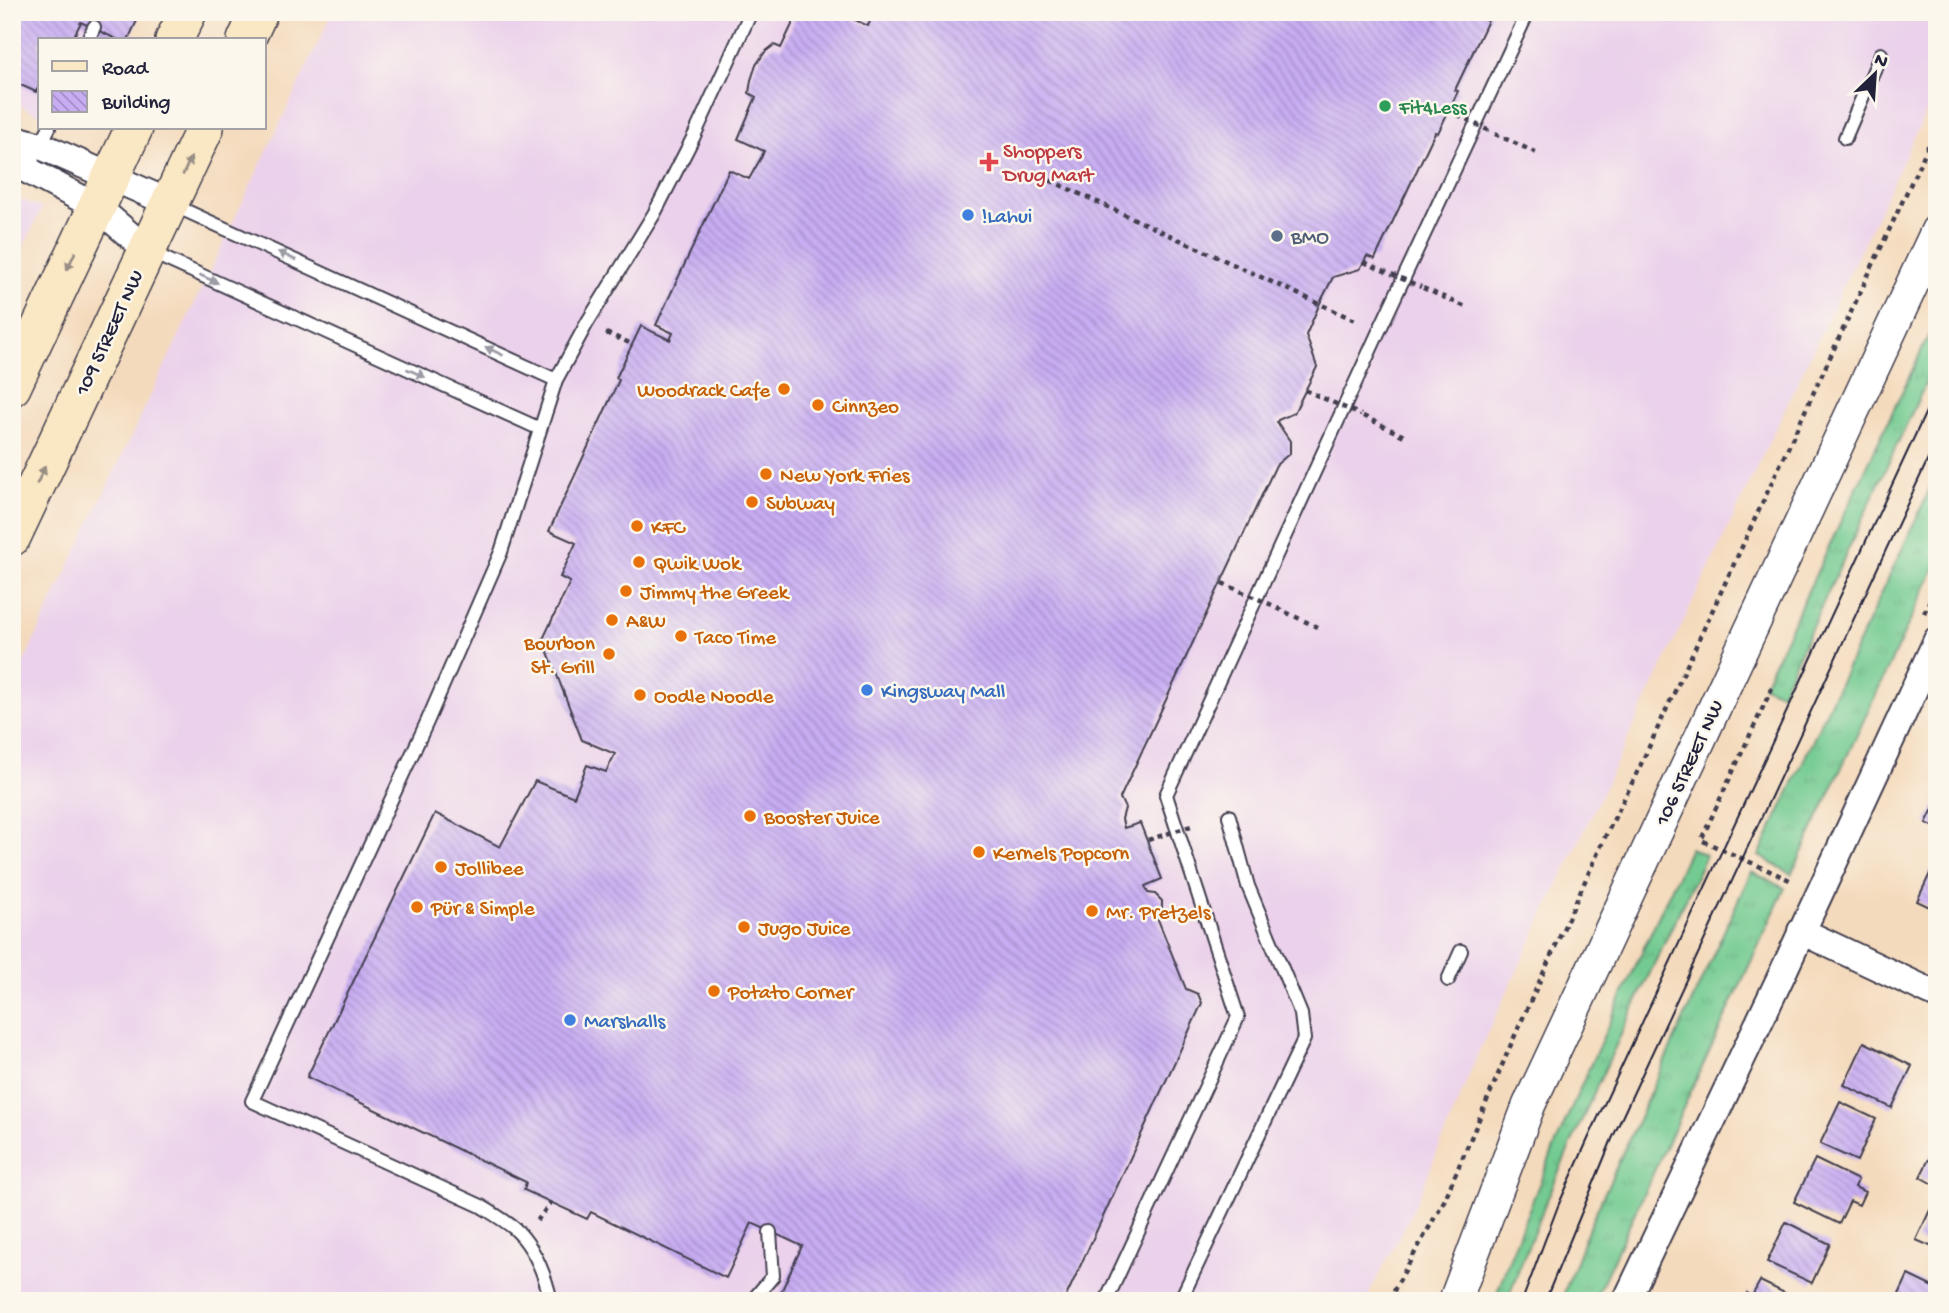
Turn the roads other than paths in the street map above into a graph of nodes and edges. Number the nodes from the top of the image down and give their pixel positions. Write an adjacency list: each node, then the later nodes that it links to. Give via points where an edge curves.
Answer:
1 (187, 12): 7 (main road)
2 (259, 12): 8 (main road)
3 (751, 12): 20 (lane, via 654,214)
4 (1528, 12): 33 (lane, via 1167,795 1238,1017)
5 (94, 27): 6 (lane)
6 (89, 38)
7 (175, 38)
8 (247, 38)
9 (1881, 54): 14 (lane)
10 (133, 130): 16 (main road)
11 (204, 130): 17 (main road, 109 STREET NW, one-way to 11)
12 (45, 137): 13 (street); 15 (lane); 16 (street)
13 (12, 138)
14 (1845, 138)
15 (20, 164): 16 (street)
16 (104, 192): 17 (street); 19 (street); 21 (main road, one-way to 21)
17 (170, 203): 19 (main road, 109 STREET NW); 20 (lane, one-way to 17)
18 (1937, 231): 35 (street, 106 STREET NW, via 1529,1105)
19 (147, 250): 22 (lane, one-way to 22); 23 (main road, 109 STREET NW, one-way to 19)
20 (556, 380): 22 (lane)
21 (12, 387)
22 (538, 428): 31 (lane, via 501,552 252,1101 481,1206 524,1240)
23 (12, 537)
24 (1937, 640): 26 (street)
25 (1229, 816): 34 (lane, via 1248,886 1301,1014 1304,1039)
26 (1801, 931): 29 (street); 36 (street)
27 (1461, 951): 28 (lane)
28 (1448, 980)
29 (1937, 995)
30 (770, 1232): 32 (lane, via 773,1276)
31 (554, 1300)
32 (752, 1301)
33 (1106, 1301)
34 (1180, 1301)
35 (1455, 1301)
36 (1626, 1301)

